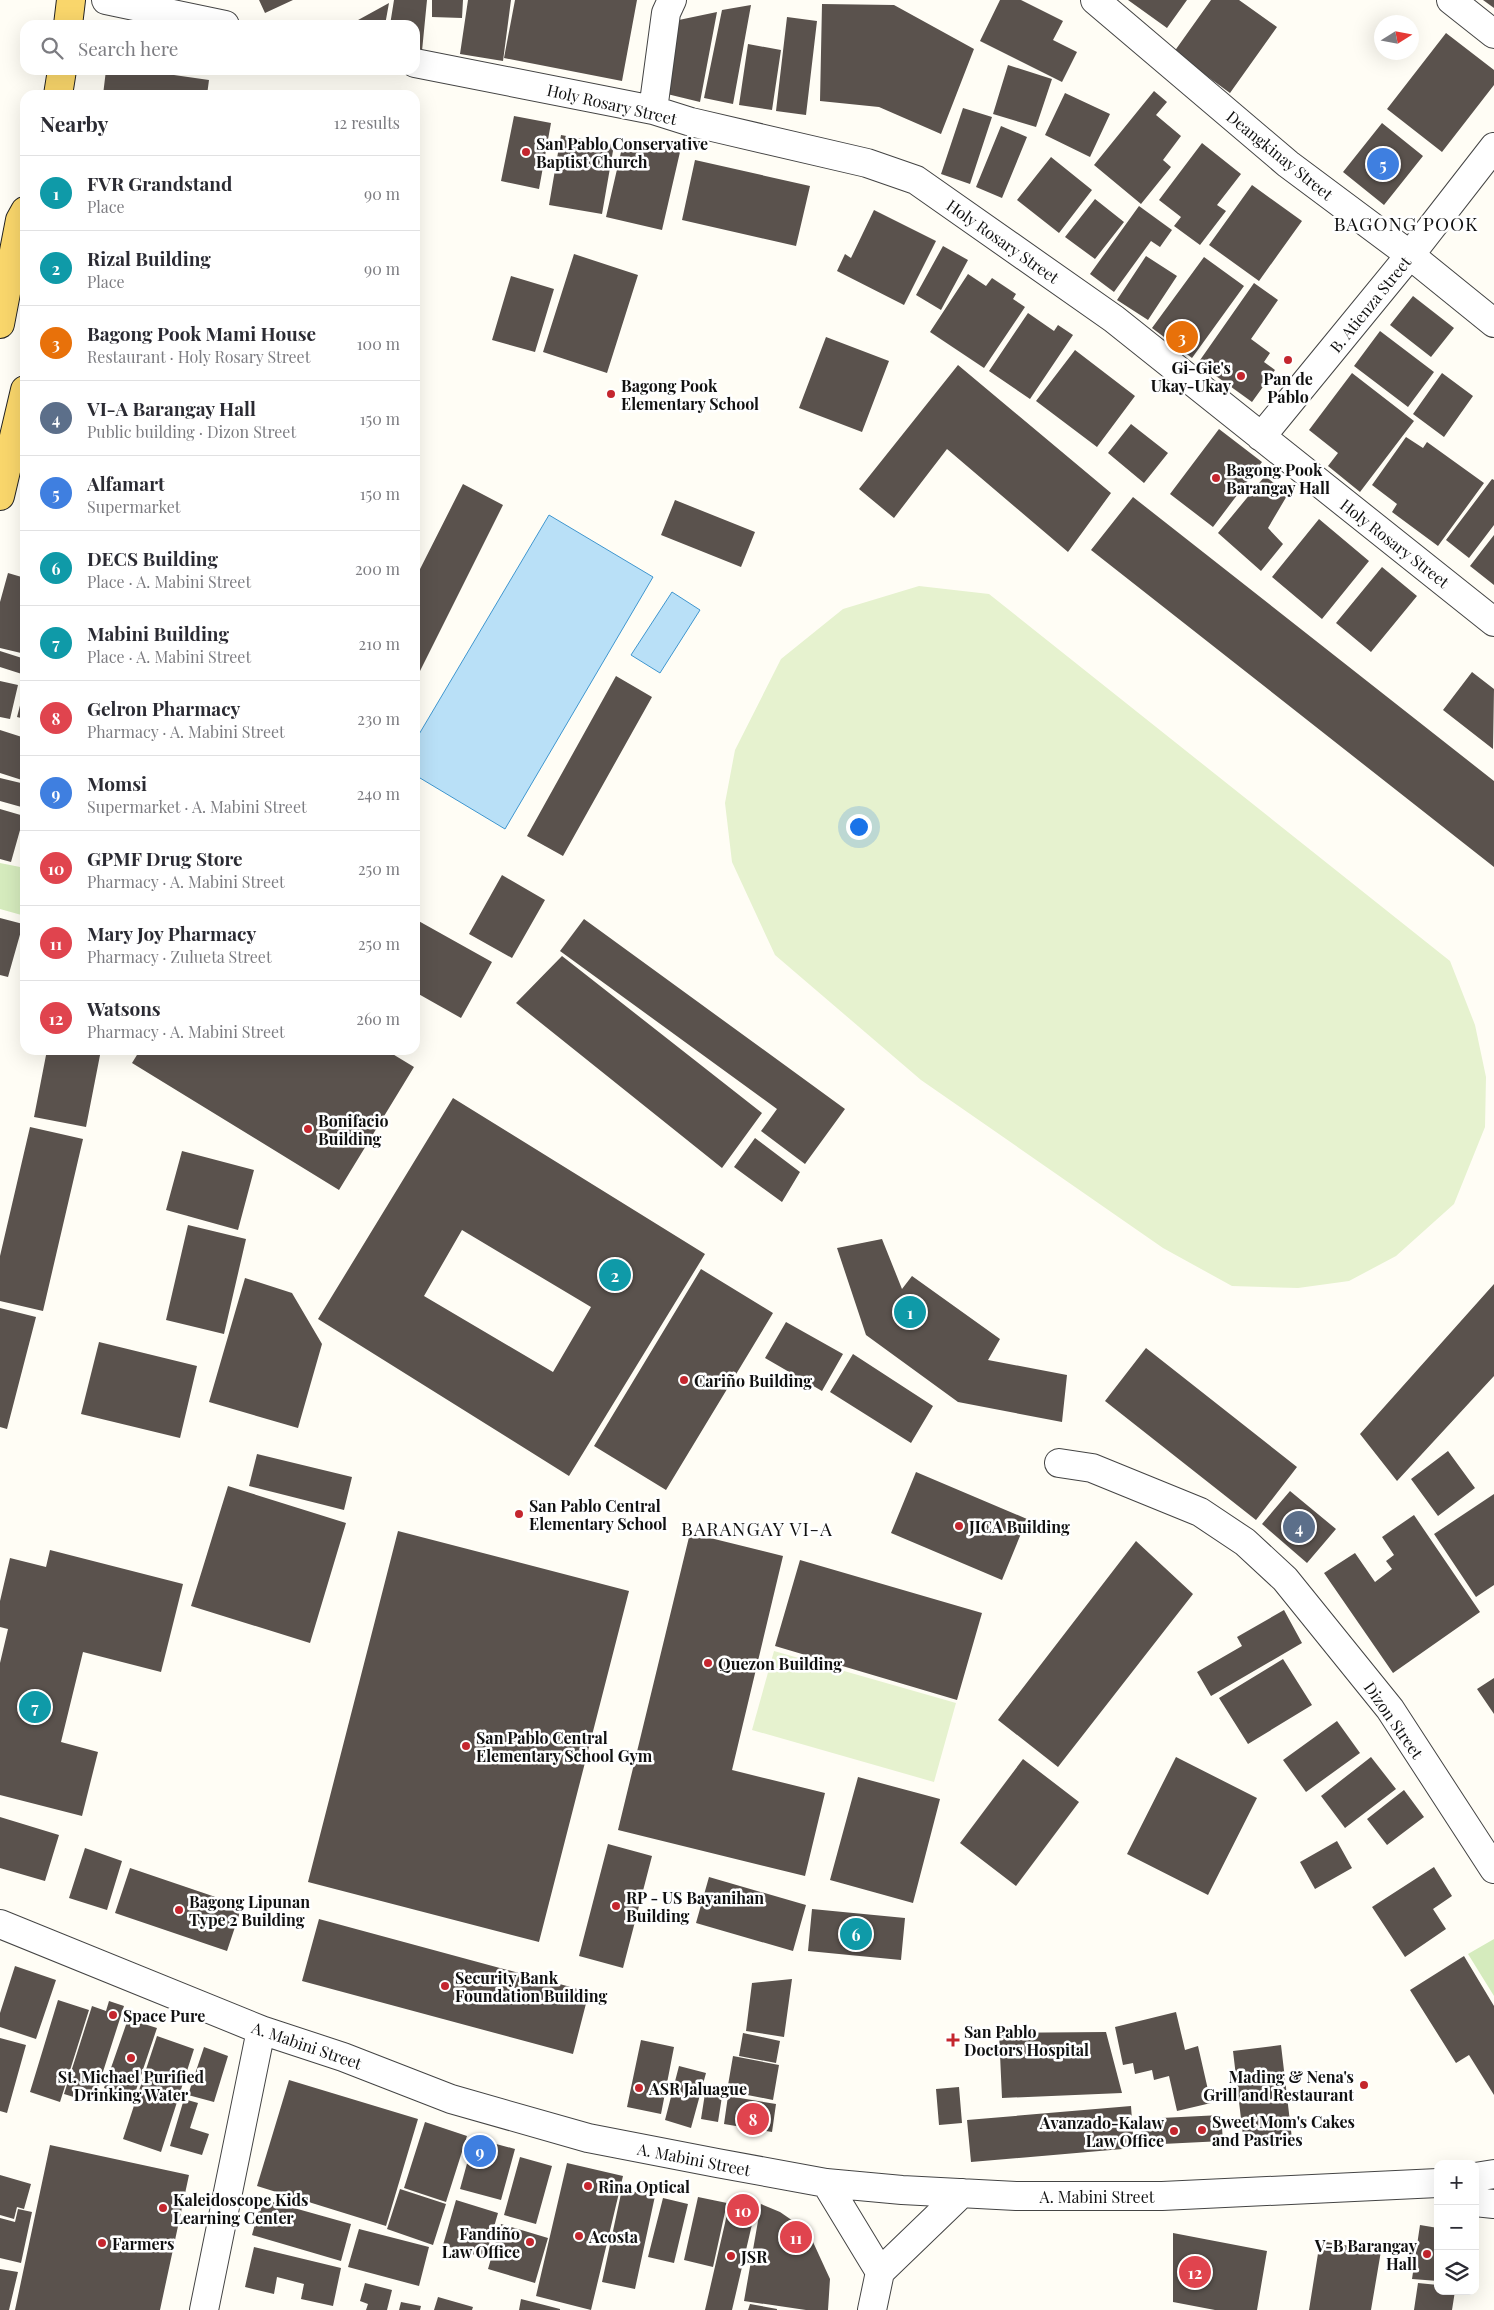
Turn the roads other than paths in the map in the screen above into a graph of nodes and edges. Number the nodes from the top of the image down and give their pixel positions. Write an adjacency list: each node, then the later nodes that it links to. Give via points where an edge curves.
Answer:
1 (72, 0): 6 (main road)
2 (106, 0): 7 (street)
3 (672, 0): 12 (street, via 666,13)
4 (1094, 0): 15 (street, Deangkinay Street, via 1288,164)
5 (1452, 0): 8 (street)
6 (69, 20)
7 (201, 20)
8 (1494, 34)
9 (420, 64): 12 (street, Holy Rosary Street)
10 (61, 75): 11 (main road)
11 (59, 90)
12 (653, 110): 19 (street, Holy Rosary Street, via 866,163 916,180 1114,320)
13 (1494, 147): 15 (street, B. Atienza Street)
14 (20, 220): 17 (main road)
15 (1410, 254): 16 (street, Deangkinay Street); 19 (street, B. Atienza Street)
16 (1494, 323)
17 (0, 324)
18 (20, 411): 20 (main road)
19 (1261, 437): 21 (street, Holy Rosary Street)
20 (0, 496)
21 (1494, 622)
22 (1059, 1463): 23 (street, Dizon Street, via 1092,1468 1200,1512 1245,1542 1285,1579 1390,1709)
23 (1494, 1870)
24 (0, 1924): 25 (street, A. Mabini Street)
25 (261, 2030): 28 (street, A. Mabini Street, via 343,2057 451,2099 588,2138); 34 (street)
26 (1494, 2174): 27 (street)
27 (1479, 2176)
28 (826, 2183): 30 (street, A. Mabini Street); 33 (street)
29 (1434, 2186): 30 (street, A. Mabini Street, via 1106,2197)
30 (962, 2193): 33 (street)
31 (1479, 2202): 32 (street)
32 (1494, 2204)
33 (880, 2272): 35 (street)
34 (204, 2310)
35 (872, 2310)

